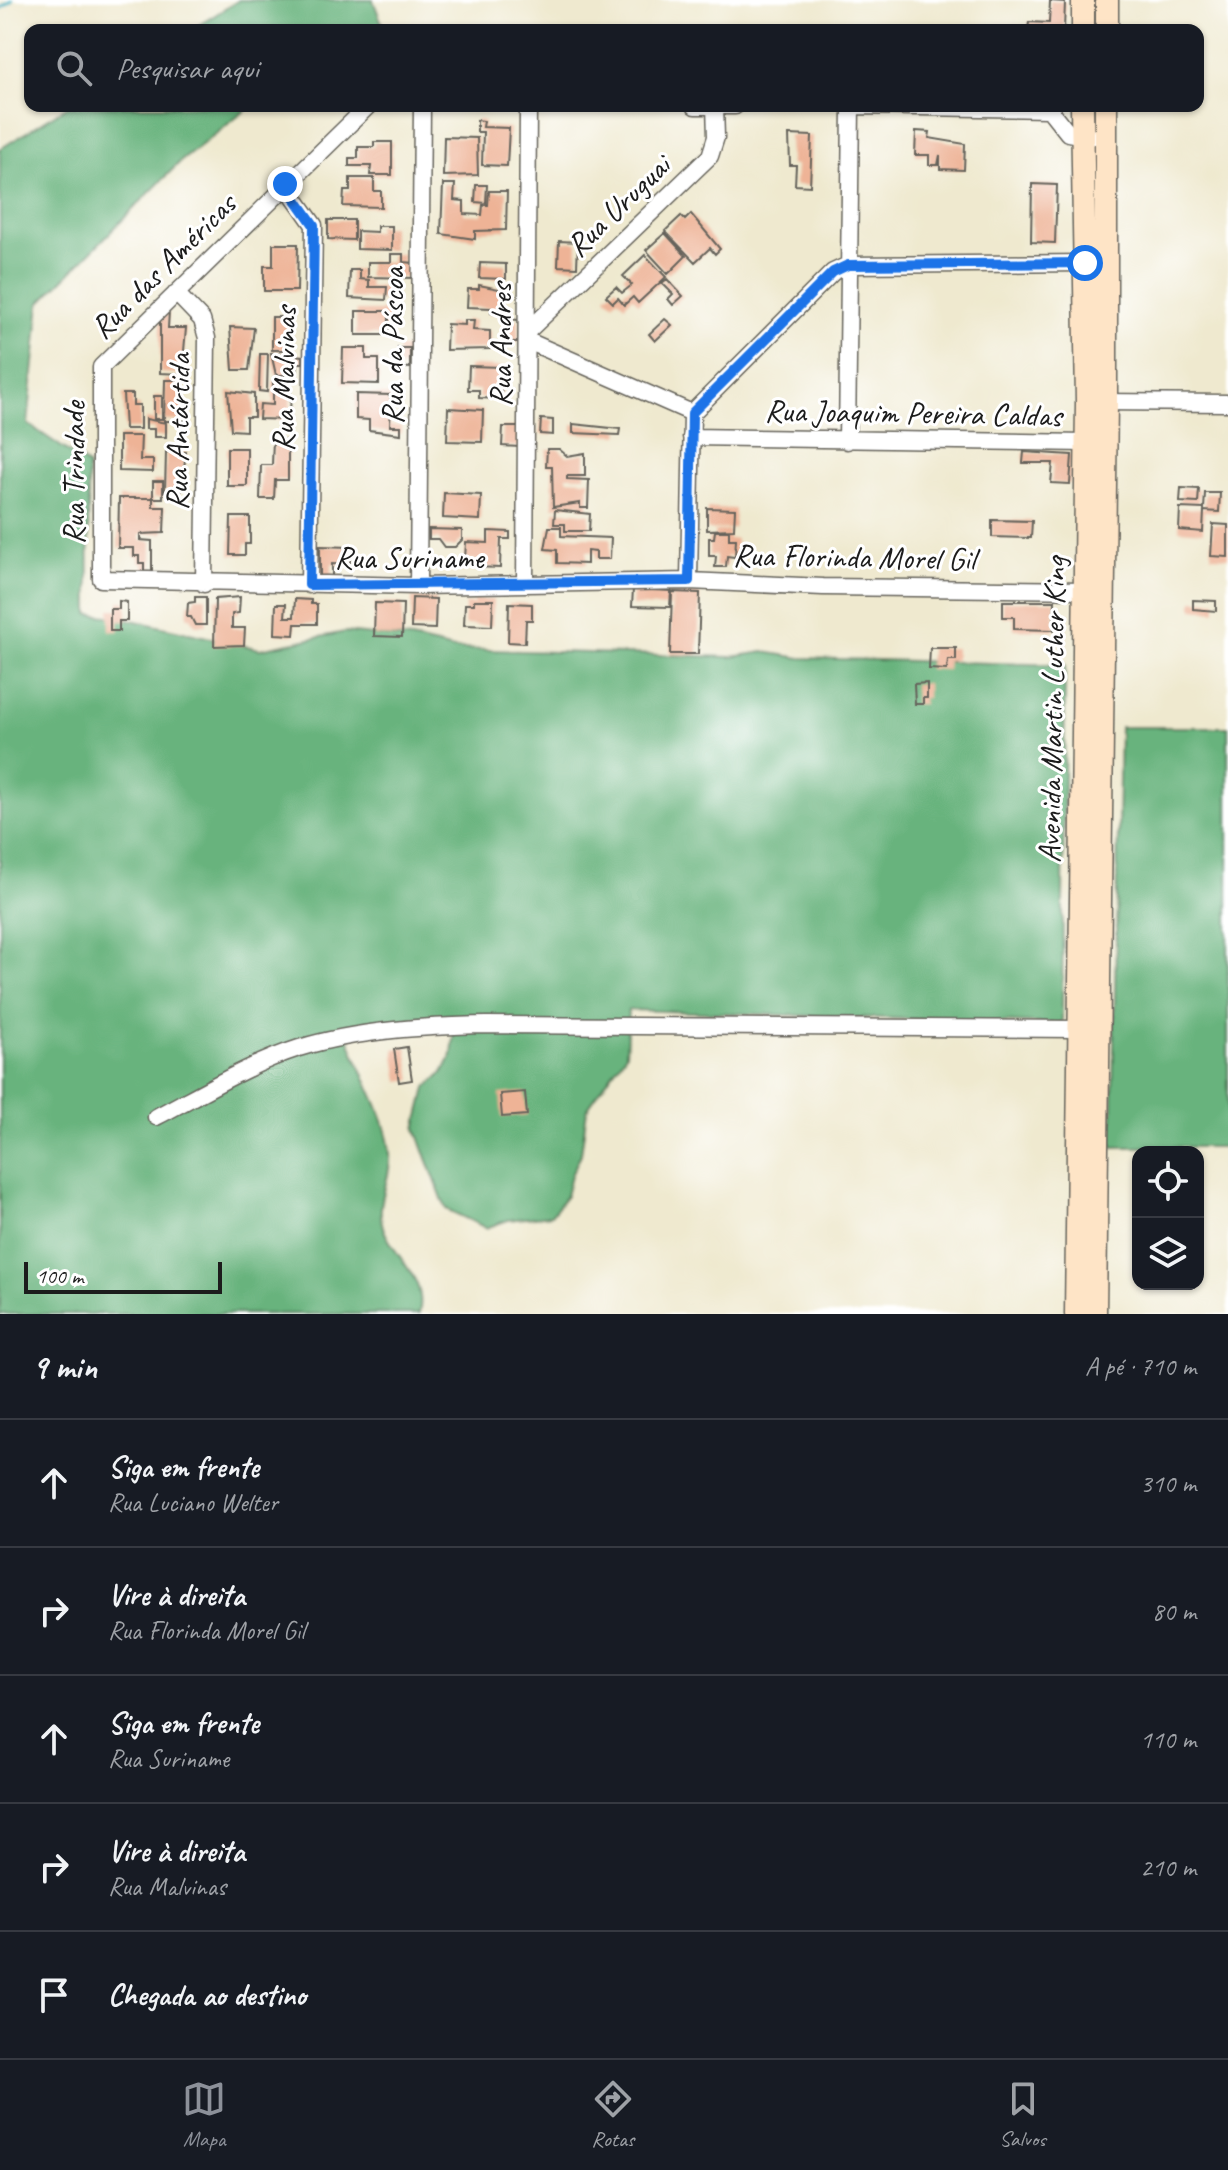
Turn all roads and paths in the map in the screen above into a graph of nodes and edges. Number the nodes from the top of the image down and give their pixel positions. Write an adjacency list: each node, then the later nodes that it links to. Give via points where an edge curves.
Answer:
1 (1083, 0): 3 (main road)
2 (1107, 0): 4 (main road)
3 (1083, 24)
4 (1107, 24)
5 (362, 112): 15 (street, Rua das Américas)
6 (422, 112): 32 (street, Rua da Páscoa)
7 (528, 112): 19 (street, Rua Andres)
8 (715, 112): 19 (street, Rua Uruguai, via 710,156)
9 (851, 112): 17 (street)
10 (1053, 112): 13 (street, via 1061,128)
11 (1082, 112): 13 (main road, Avenida Martin Luther King)
12 (1106, 112): 14 (main road, Avenida Martin Luther King)
13 (1082, 137): 14 (street); 16 (main road, Avenida Martin Luther King)
14 (1105, 137): 21 (main road, Avenida Martin Luther King)
15 (285, 184): 18 (street, Rua das Américas); 31 (street, Rua Malvinas, via 314,225)
16 (1085, 263): 17 (street); 21 (main road, Avenida Martin Luther King)
17 (848, 265): 23 (street, via 833,272); 25 (street)
18 (176, 293): 20 (street, Rua das Américas); 29 (street, Rua Antártida, via 202,320 207,338)
19 (528, 336): 23 (street); 30 (street, Rua Andres)
20 (101, 367): 27 (street, Rua Trindade)
21 (1097, 402): 22 (street); 26 (main road, Avenida Martin Luther King); 37 (main road, Avenida Martin Luther King)
22 (1228, 403)
23 (692, 413): 24 (street)
24 (691, 437): 25 (street, Rua Joaquim Pereira Caldas); 28 (street)
25 (847, 441): 26 (street, Rua Joaquim Pereira Caldas)
26 (1086, 443): 33 (main road, Avenida Martin Luther King)
27 (101, 579): 29 (street, Rua Suriname)
28 (689, 581): 30 (street, Rua Florinda Morel Gil); 33 (street, Rua Florinda Morel Gil)
29 (204, 584): 31 (street, Rua Suriname)
30 (525, 584): 32 (street, Rua Suriname)
31 (309, 585): 32 (street, Rua Suriname)
32 (418, 586)
33 (1086, 590): 34 (main road, Avenida Martin Luther King)
34 (1080, 1029): 35 (street, via 419,1029 300,1048); 36 (main road, Avenida Martin Luther King)
35 (156, 1117)
36 (1076, 1314)
37 (1095, 1314)

